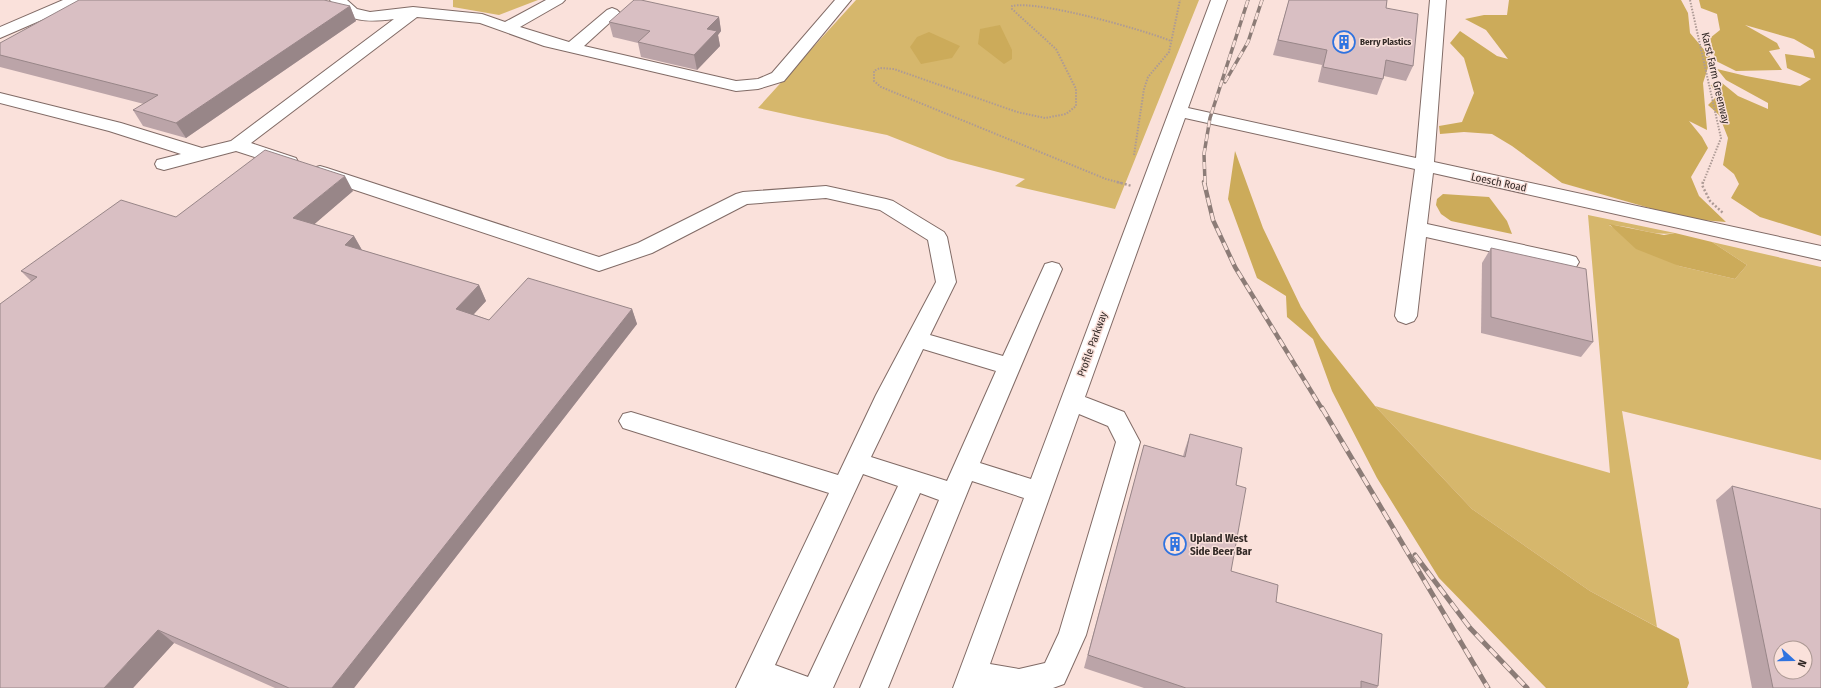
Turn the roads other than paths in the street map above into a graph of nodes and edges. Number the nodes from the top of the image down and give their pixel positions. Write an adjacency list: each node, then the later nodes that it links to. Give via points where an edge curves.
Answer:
1 (76, 0): 11 (street)
2 (338, 0): 8 (street, via 352,12 369,17)
3 (426, 0): 8 (street)
4 (557, 0): 10 (street)
5 (843, 0): 12 (street, via 778,77 753,86 736,86)
6 (1219, 0): 14 (street, Profile Parkway)
7 (1438, 0): 18 (street)
8 (413, 12): 10 (street, via 482,19); 15 (street)
9 (612, 13): 12 (street)
10 (506, 28): 12 (street)
11 (0, 34)
12 (572, 48)
13 (0, 98): 16 (street, via 114,127)
14 (1178, 111): 18 (street, Loesch Road); 26 (street, Profile Parkway)
15 (237, 145): 16 (street); 24 (street, via 599,264 645,248 743,198 826,192 886,205 938,237 946,282)
16 (201, 154): 17 (street)
17 (164, 164)
18 (1425, 165): 19 (street); 20 (street, Loesch Road)
19 (1417, 228): 21 (street); 23 (street)
20 (1821, 253)
21 (1569, 262)
22 (1052, 269): 25 (street)
23 (1406, 316)
24 (917, 339): 25 (street); 28 (street)
25 (1009, 366): 29 (street)
26 (1071, 401): 32 (street, Profile Parkway); 35 (street, via 1116,419 1128,442 1072,635 1054,674 1019,683)
27 (632, 421): 31 (street)
28 (857, 462): 30 (street); 31 (street)
29 (966, 468): 32 (street); 33 (street)
30 (913, 481): 33 (street); 37 (street)
31 (845, 487): 34 (street)
32 (1038, 492): 35 (street, Profile Parkway)
33 (954, 494): 38 (street)
34 (754, 680): 36 (street)
35 (969, 681)
36 (801, 688)
37 (818, 688)
38 (874, 688)

